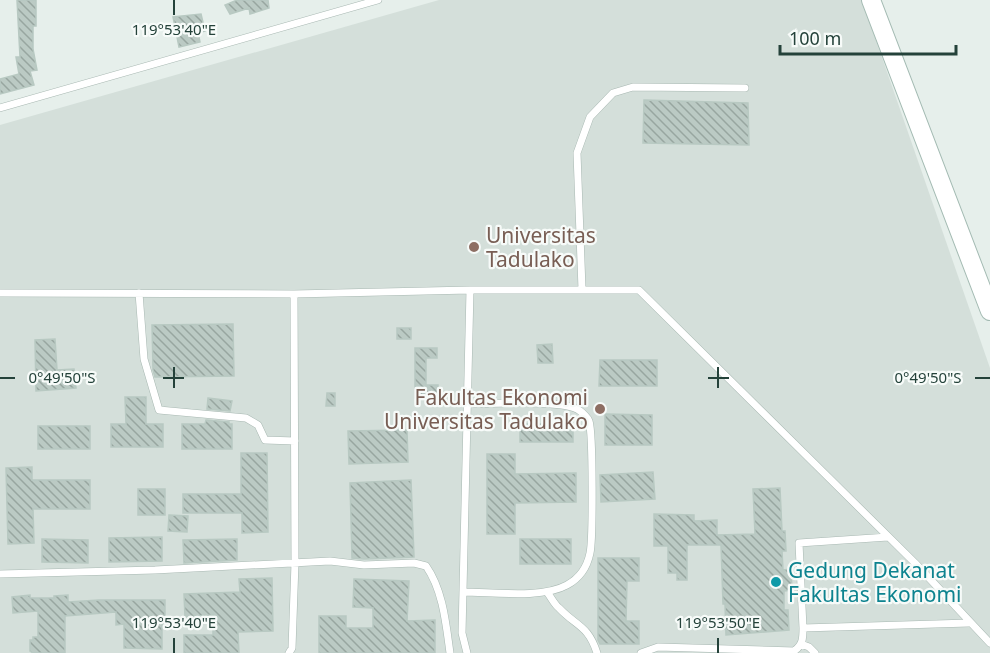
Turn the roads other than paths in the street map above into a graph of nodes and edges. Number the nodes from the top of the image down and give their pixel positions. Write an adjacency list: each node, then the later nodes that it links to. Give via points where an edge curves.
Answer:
1 (378, 0): 4 (lane)
2 (871, 0): 10 (street)
3 (745, 88): 5 (lane, via 633,87 613,93 590,117 577,153)
4 (0, 108)
5 (582, 289): 6 (lane); 13 (lane, via 639,290)
6 (470, 290): 9 (lane); 11 (lane)
7 (0, 292): 8 (lane)
8 (139, 293): 9 (lane); 12 (lane, via 144,359 159,410 246,418 258,425 265,440)
9 (294, 294): 12 (lane)
10 (990, 311)
11 (468, 404): 16 (lane); 17 (lane, via 552,404 574,407 589,420 590,553 582,575)
12 (295, 441): 14 (lane)
13 (888, 537): 18 (lane); 19 (lane, via 799,543)
14 (295, 563): 15 (lane); 22 (lane); 23 (lane, via 426,566 440,596)
15 (0, 574)
16 (464, 592): 17 (lane); 24 (lane, via 462,633)
17 (547, 592): 25 (lane, via 559,609 592,639)
18 (969, 623): 19 (lane); 20 (lane)
19 (803, 628): 21 (lane)
20 (990, 643)
21 (801, 644): 26 (lane, via 794,651 658,647); 27 (lane)
22 (289, 653)
23 (450, 653)
24 (467, 653)
25 (597, 653)
26 (641, 653)
27 (815, 653)

